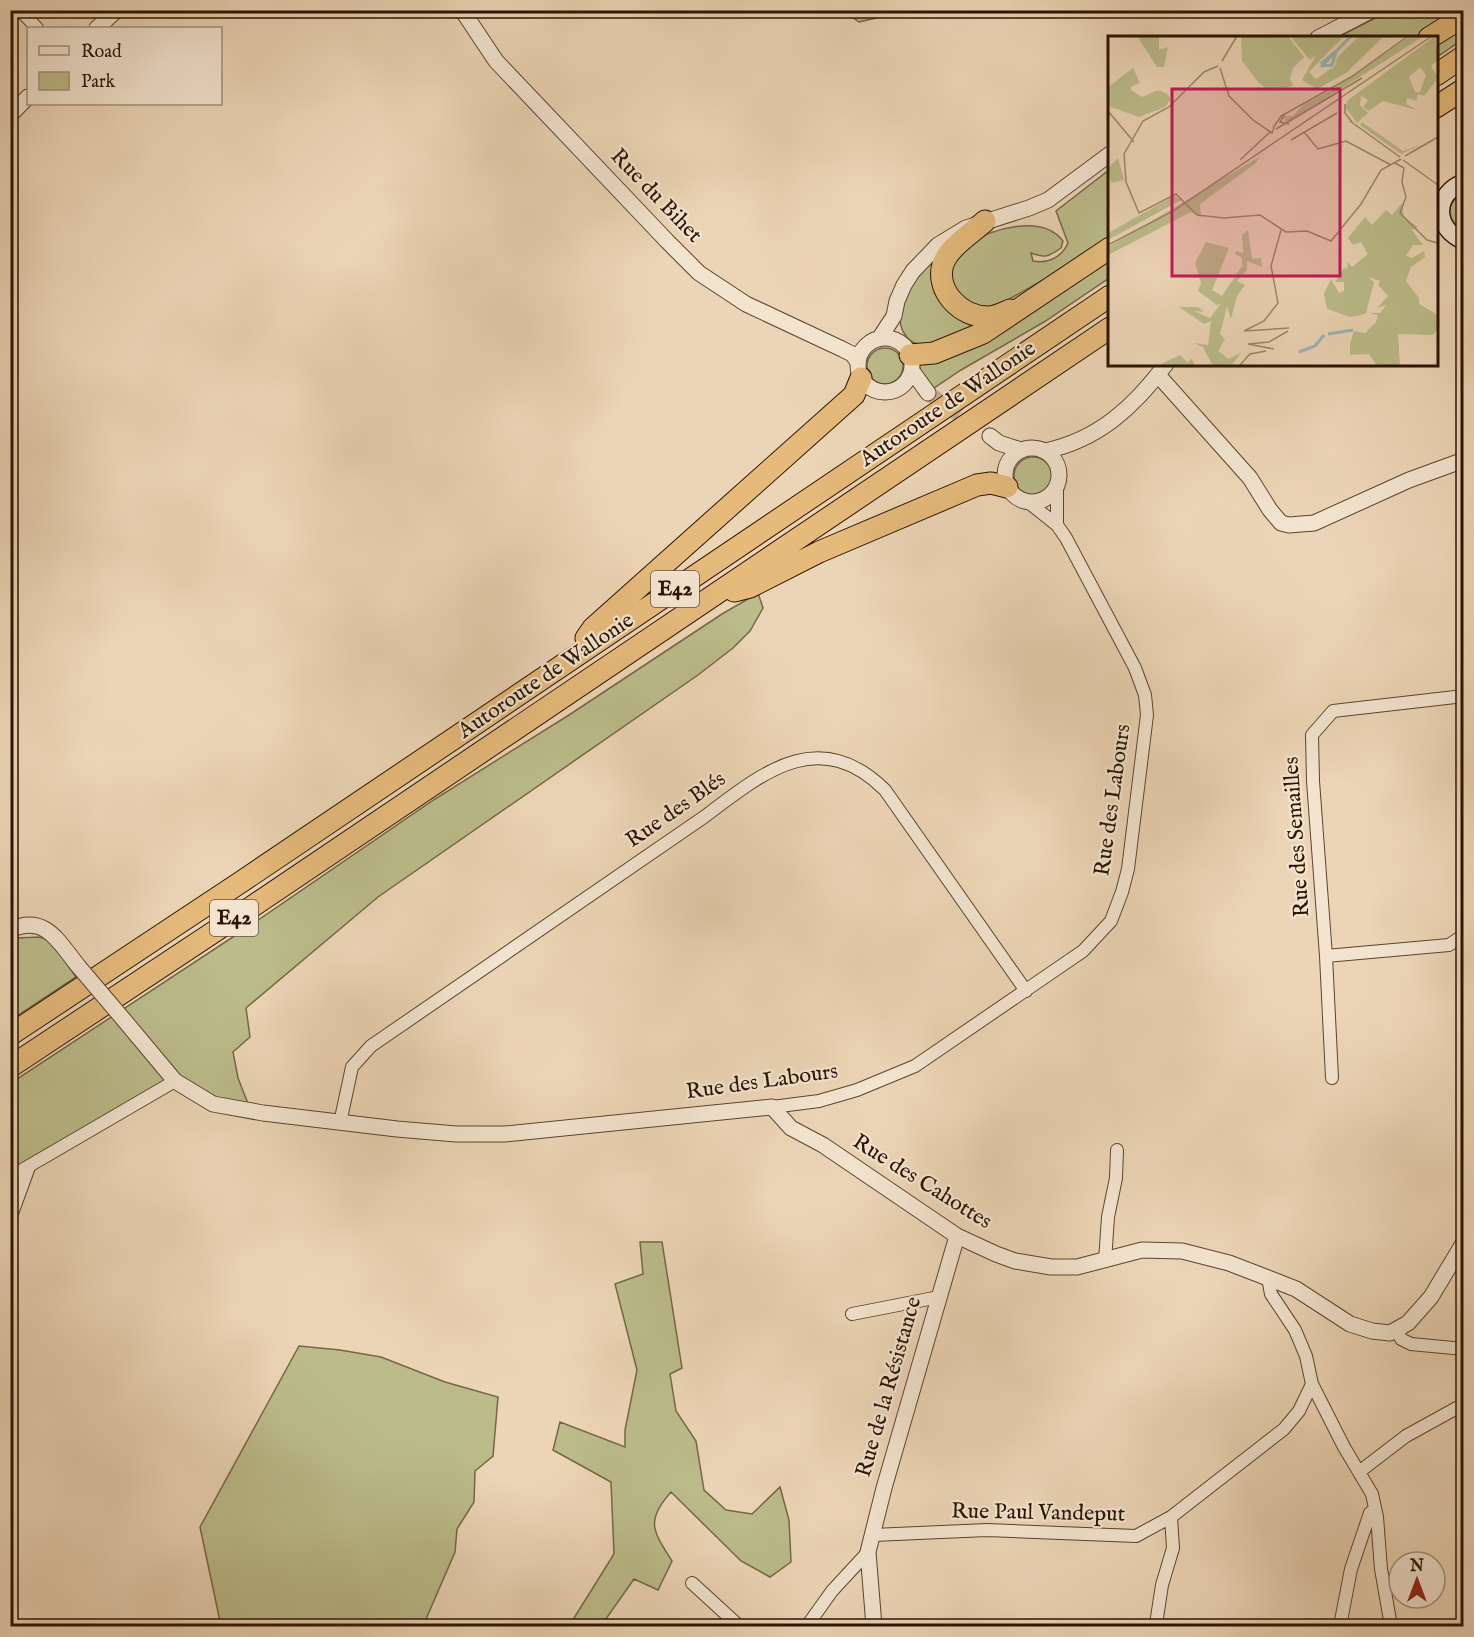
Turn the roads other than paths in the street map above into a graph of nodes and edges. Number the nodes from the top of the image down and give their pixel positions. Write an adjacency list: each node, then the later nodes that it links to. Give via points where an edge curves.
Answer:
1 (20, 10): 7 (street)
2 (117, 10): 8 (street)
3 (462, 10): 30 (street, Rue du Bihet, via 496,61 699,273 741,301 852,354)
4 (471, 10): 28 (street, Rue du Bihet, via 500,53 705,267 746,295 845,345)
5 (1372, 10): 9 (street)
6 (1464, 16): 10 (highway)
7 (36, 27)
8 (98, 27)
9 (1322, 36)
10 (1432, 36)
11 (1464, 56): 12 (highway)
12 (1438, 74)
13 (1464, 89): 15 (highway)
14 (27, 98): 16 (street)
15 (1438, 106)
16 (10, 115)
17 (1108, 155): 20 (street, via 1048,200)
18 (1464, 182): 19 (main road, via 1445,195)
19 (1439, 216): 21 (main road)
20 (985, 220): 24 (highway, via 957,244 944,262 943,284 947,294 963,310 988,317); 25 (street, via 950,236 924,258 904,285)
21 (1451, 237)
22 (1108, 249): 24 (highway)
23 (1108, 297): 44 (highway, Autoroute de Wallonie / E42)
24 (1025, 305): 29 (highway, via 983,333 954,346)
25 (894, 316): 27 (street); 29 (street)
26 (1108, 329): 43 (highway, Autoroute de Wallonie / E42)
27 (879, 339): 28 (street); 29 (street, via 892,339)
28 (865, 347): 30 (street)
29 (908, 357): 32 (street); 32 (street, Rue du Bihet, via 928,393)
30 (860, 370): 32 (street, Rue du Bihet, via 867,386 876,391 894,391); 44 (highway, via 854,395 593,628)
31 (1162, 370): 33 (street, via 1118,416); 36 (street, via 1251,478 1281,523 1314,523)
32 (903, 386)
33 (1070, 446): 35 (street); 38 (street)
34 (1021, 450): 35 (street); 37 (street); 37 (street, via 995,440)
35 (1045, 451): 38 (street)
36 (1464, 460)
37 (1008, 462): 39 (street)
38 (1060, 471): 40 (street)
39 (1007, 487): 41 (street, via 1019,500); 43 (highway, via 977,485 819,552 750,586)
40 (1057, 488): 41 (street, via 1045,500); 42 (street, Rue des Labours)
41 (1028, 502): 42 (street, Rue des Labours)
42 (1057, 525): 49 (street, Rue des Labours, via 1135,668 1145,695 1147,715 1128,869 1111,921 1083,951)
43 (707, 599): 51 (highway, Autoroute de Wallonie / E42)
44 (568, 661): 50 (highway, Autoroute de Wallonie / E42)
45 (1464, 696): 48 (street, Rue des Semailles, via 1333,711 1312,735)
46 (10, 930): 53 (street, Rue des Labours, bridge, via 29,924 51,932)
47 (1464, 935): 48 (street, via 1449,945)
48 (1326, 956): 52 (street, Rue des Semailles)
49 (1026, 991): 54 (street, Rue des Labours, via 915,1066 819,1101); 55 (street, Rue des Blés, via 885,790 854,767 832,759 808,758 786,763 739,791 370,1046 352,1067)
50 (10, 1035)
51 (10, 1067)
52 (1332, 1078)
53 (175, 1081): 55 (street, Rue des Labours, via 213,1104); 57 (street)
54 (772, 1107): 55 (street, Rue des Labours, via 505,1134 456,1134); 60 (street, Rue des Cahottes, via 791,1128 823,1145)
55 (340, 1122)
56 (1116, 1151): 62 (street)
57 (29, 1167): 58 (street); 59 (street)
58 (10, 1177)
59 (10, 1219)
60 (957, 1236): 62 (street, Rue des Cahottes, via 1015,1261 1051,1267); 65 (street, Rue de la Résistance)
61 (1464, 1242): 63 (street)
62 (1105, 1261): 64 (street, Rue des Cahottes, via 1142,1250 1182,1251)
63 (1459, 1261): 67 (street, via 1408,1323)
64 (1268, 1278): 67 (street, Rue des Cahottes, via 1296,1290 1350,1324 1390,1333); 69 (street, via 1271,1294 1295,1330)
65 (939, 1297): 66 (street); 74 (street, Rue de la Résistance)
66 (852, 1314)
67 (1398, 1329): 68 (street, via 1401,1339 1411,1344)
68 (1464, 1349)
69 (1312, 1384): 71 (street); 73 (street, Rue Paul Vandeput, via 1299,1411 1284,1429)
70 (1464, 1404): 71 (street, via 1406,1436)
71 (1359, 1472): 72 (street, via 1372,1494)
72 (1375, 1509): 81 (street, via 1370,1513 1351,1569); 82 (street)
73 (1171, 1517): 74 (street, Rue Paul Vandeput, via 1136,1536 1011,1530); 77 (street, via 1173,1548)
74 (873, 1534): 75 (street, Rue de la Résistance)
75 (868, 1552): 79 (street); 80 (street)
76 (692, 1584): 78 (street)
77 (1156, 1624)
78 (739, 1626)
79 (807, 1626)
80 (874, 1626)
81 (1340, 1626)
82 (1391, 1626)

